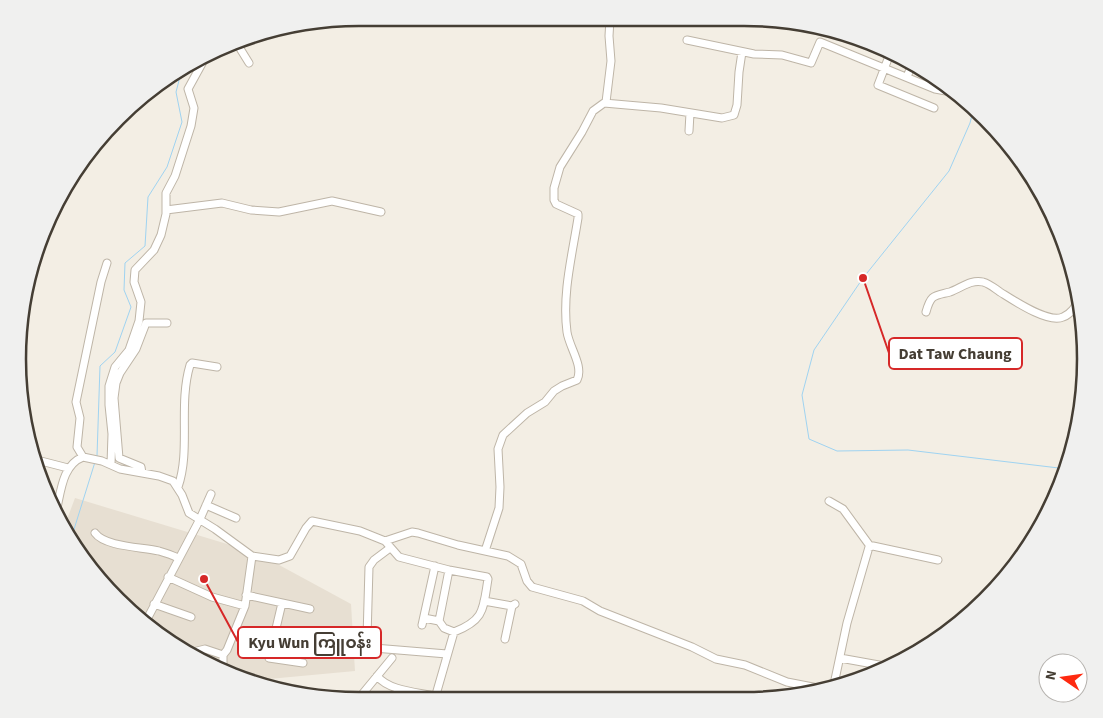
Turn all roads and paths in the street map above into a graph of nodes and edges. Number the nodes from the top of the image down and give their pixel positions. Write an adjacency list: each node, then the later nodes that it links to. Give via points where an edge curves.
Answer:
1 (610, 26): 12 (street, via 611,61)
2 (687, 40): 4 (street)
3 (240, 49): 6 (street)
4 (742, 52): 8 (street, via 775,54 811,62 820,42); 14 (street, via 738,105 734,115 722,118)
5 (888, 60): 8 (street)
6 (249, 63)
7 (198, 68): 16 (street, via 188,89 194,116 175,176 166,192)
8 (884, 68): 10 (street); 13 (street, via 878,85)
9 (910, 71): 10 (street)
10 (908, 77): 11 (street)
11 (940, 90)
12 (606, 102): 14 (street); 39 (street, via 596,107 589,117 560,167 554,188 556,204 578,214 566,314 569,341 580,375 550,395 503,435 498,449 499,508)
13 (934, 108)
14 (690, 113): 15 (street)
15 (689, 131)
16 (166, 210): 17 (street, via 222,203 279,212 332,201); 25 (street, via 157,244 135,270 134,282 141,302 139,321 129,350 115,367 109,386)
17 (381, 212)
18 (107, 263): 23 (street, via 100,282 76,402 80,418 76,447)
19 (1073, 309): 20 (street, via 1057,319 1027,308 986,283 977,281 937,294)
20 (926, 312)
21 (167, 323): 27 (street, via 146,324 116,383 118,454 121,460 141,467)
22 (217, 367): 28 (street, via 192,363 189,368 184,396 182,474)
23 (83, 457): 25 (street); 26 (street)
24 (43, 462): 26 (street)
25 (111, 464): 27 (street)
26 (66, 468): 30 (street)
27 (142, 473): 28 (street, via 167,478)
28 (178, 487): 34 (street, via 189,513)
29 (211, 494): 32 (street)
30 (59, 501)
31 (829, 501): 37 (street, via 843,509)
32 (206, 505): 33 (street); 34 (street)
33 (236, 518)
34 (200, 519): 40 (street); 41 (street)
35 (95, 533): 41 (street, via 104,540 160,551)
36 (385, 541): 38 (street); 39 (street, via 412,532); 40 (street, via 360,531 312,521 290,556 278,560)
37 (870, 546): 42 (street); 63 (street)
38 (390, 548): 43 (street, via 399,557); 56 (street, via 369,567)
39 (485, 551): 69 (street, via 518,561 532,587 583,601 716,659)
40 (252, 556): 46 (street)
41 (178, 558): 45 (street)
42 (938, 560)
43 (435, 566): 44 (street); 54 (street, via 423,621)
44 (449, 570): 47 (street, via 487,577); 54 (street)
45 (168, 577): 49 (street); 50 (street, via 212,597)
46 (246, 595): 48 (street); 50 (street)
47 (484, 601): 55 (street, via 476,620); 57 (street, via 514,605)
48 (282, 603): 51 (street); 65 (street, via 269,658)
49 (154, 604): 52 (street); 53 (street)
50 (245, 606): 61 (street)
51 (310, 609)
52 (148, 616)
53 (191, 617)
54 (439, 622): 55 (street)
55 (454, 632): 60 (street)
56 (367, 638)
57 (505, 639)
58 (358, 645): 60 (street)
59 (200, 650): 61 (street)
60 (447, 654): 72 (street)
61 (223, 655): 64 (street)
62 (392, 658): 67 (street)
63 (840, 658): 66 (street); 68 (street)
64 (223, 662)
65 (303, 663)
66 (875, 664)
67 (377, 676): 70 (street); 71 (street, via 390,686)
68 (835, 678)
69 (806, 686)
70 (365, 692)
71 (415, 692)
72 (436, 692)

